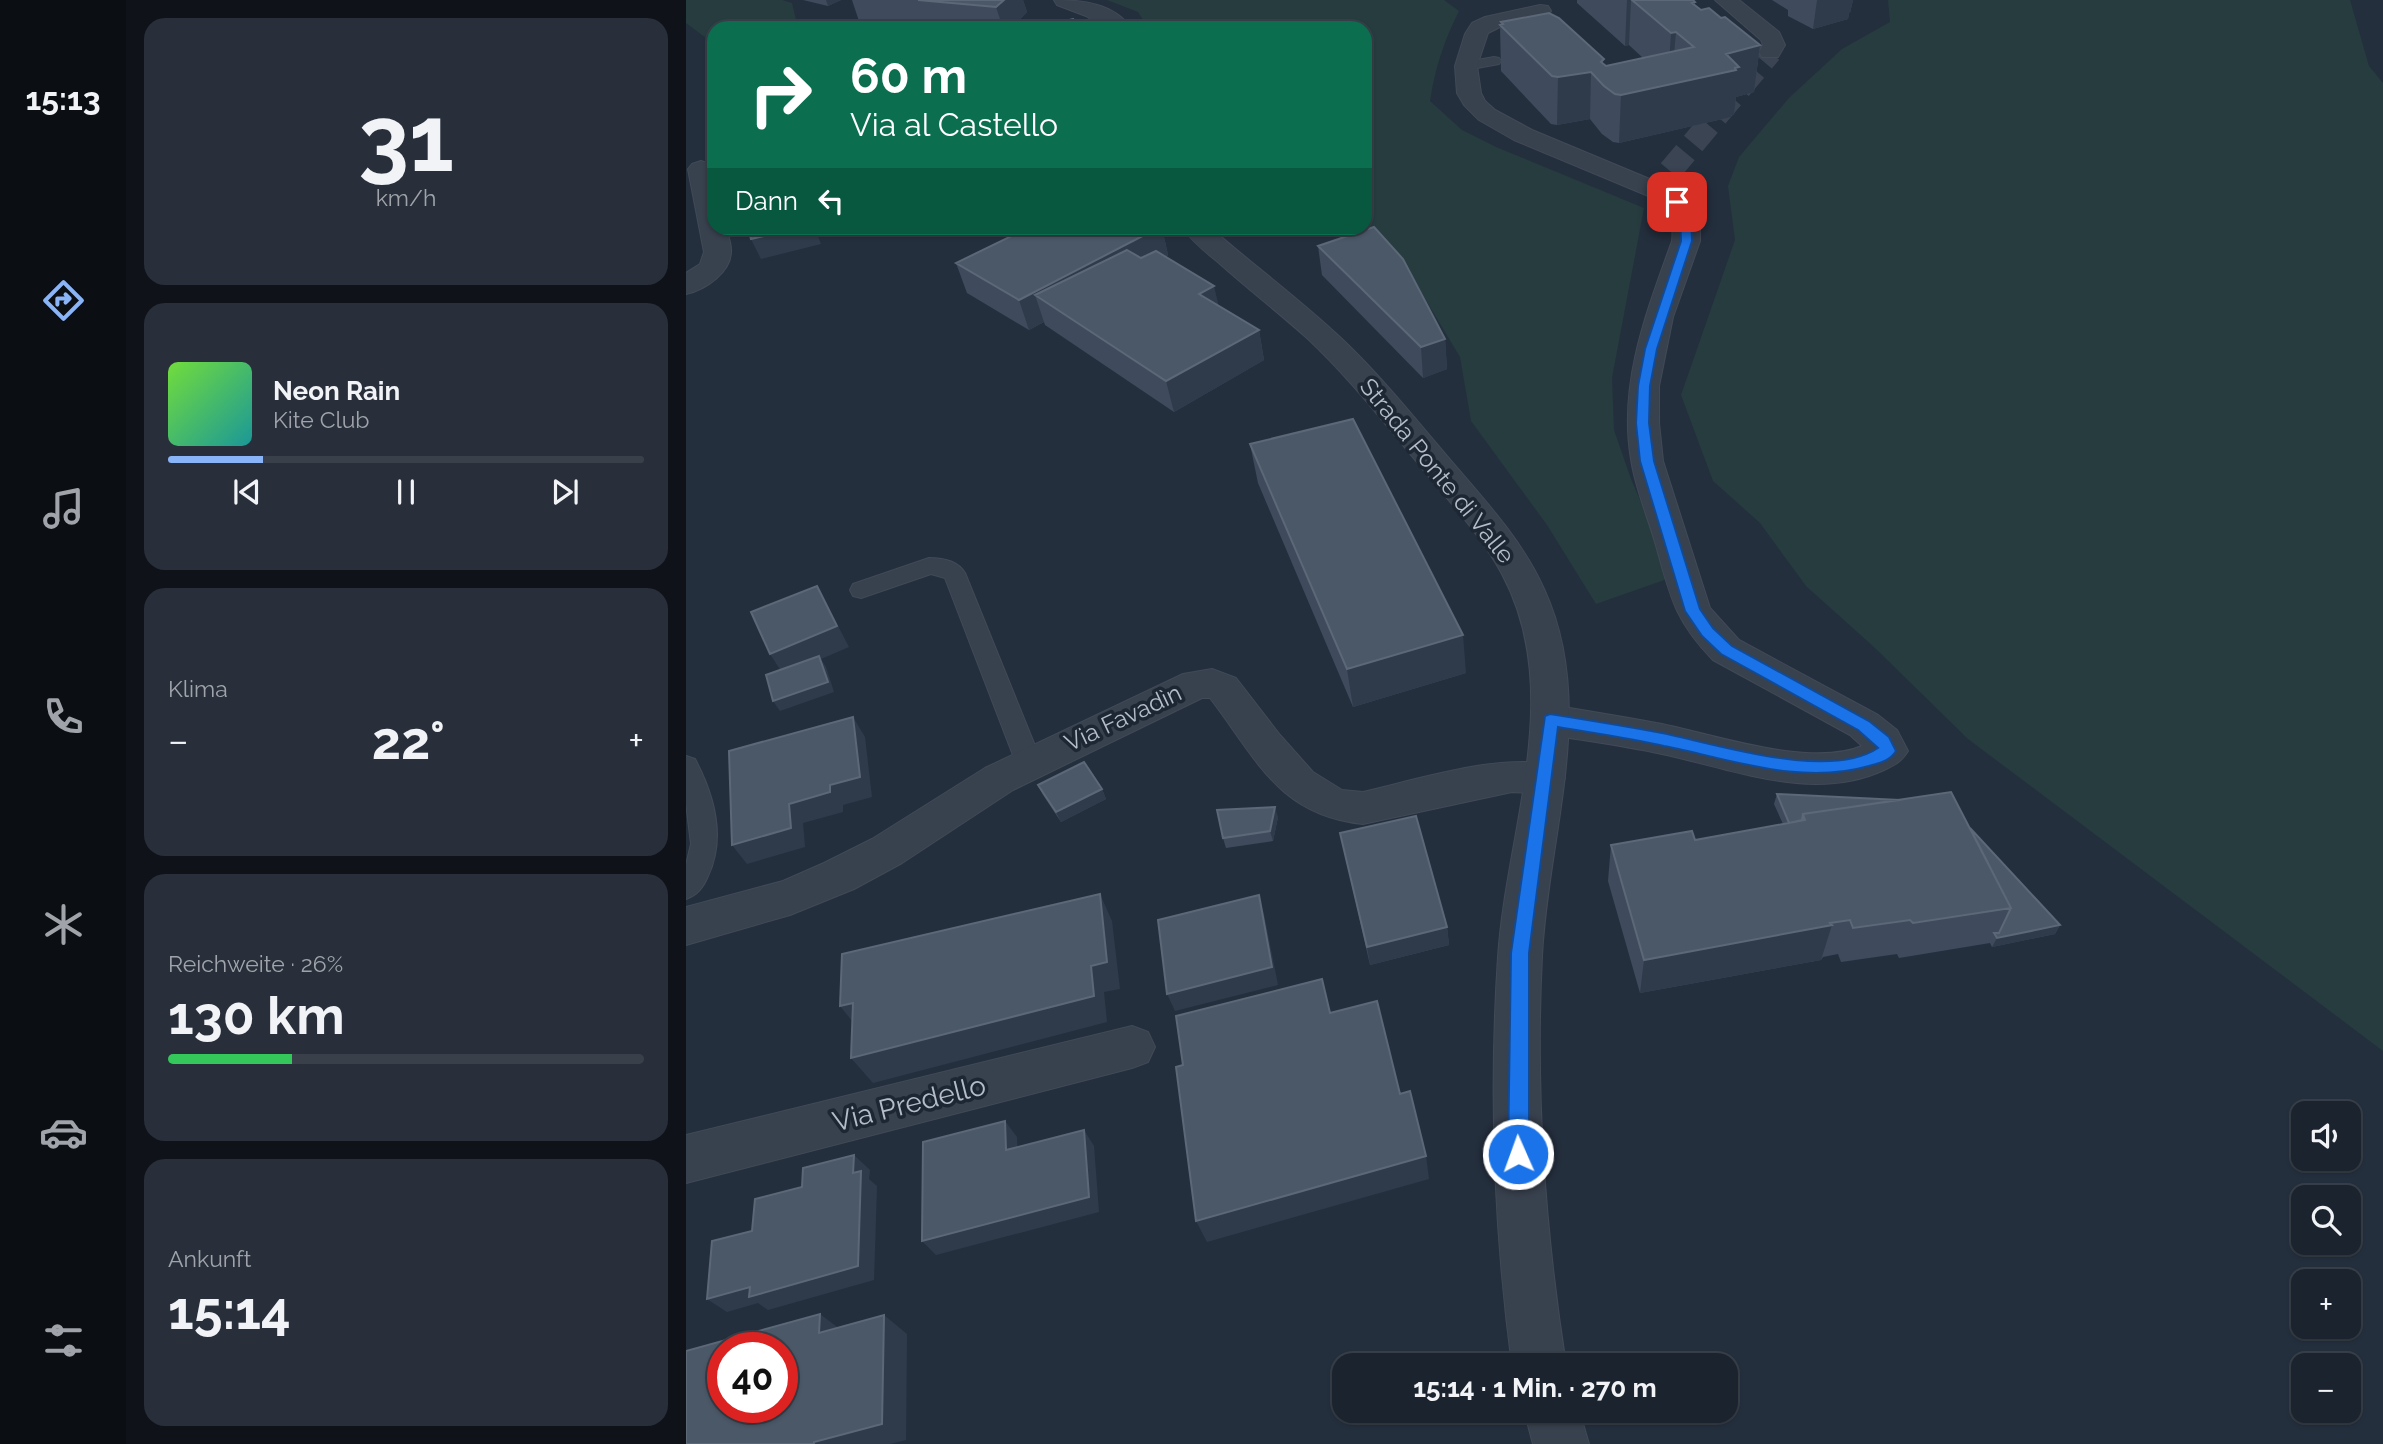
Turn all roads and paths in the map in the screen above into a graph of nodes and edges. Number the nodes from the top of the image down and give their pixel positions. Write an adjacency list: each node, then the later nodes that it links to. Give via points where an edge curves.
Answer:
1 (1065, 0): 4 (street)
2 (1726, 0): 5 (street, via 1771,37)
3 (1540, 11): 12 (street, via 1480,28 1480,64 1469,93 1487,115 1523,135 1661,179 1685,217 1686,241 1651,349 1643,423 1647,461 1693,611 1726,650 1864,725 1888,751 1847,766 1806,768)
4 (1109, 21)
5 (1770, 52)
6 (701, 169): 7 (street)
7 (707, 198)
8 (715, 235): 10 (street, via 718,252 712,268)
9 (1204, 235): 12 (street, Strada Ponte di Valle, via 1319,334 1377,394 1480,516 1530,594 1548,672)
10 (686, 286)
11 (861, 590): 13 (lane, via 929,566 954,573)
12 (1550, 720): 15 (street, Strada Ponte di Valle)
13 (1029, 763): 15 (street, Via Favadìn, via 1177,692 1212,683 1223,688 1290,774 1332,805 1345,809 1511,776); 17 (street, Via Favadìn, via 839,876 780,900)
14 (686, 766): 16 (lane, via 699,803 703,842 699,869)
15 (1545, 778): 20 (street, Strada Ponte di Valle, via 1520,953 1517,1127 1522,1234)
16 (686, 888)
17 (686, 926)
18 (1132, 1047): 19 (street, Via Predello)
19 (686, 1159)
20 (1537, 1353)
21 (1555, 1423): 22 (street)
22 (1561, 1444)

